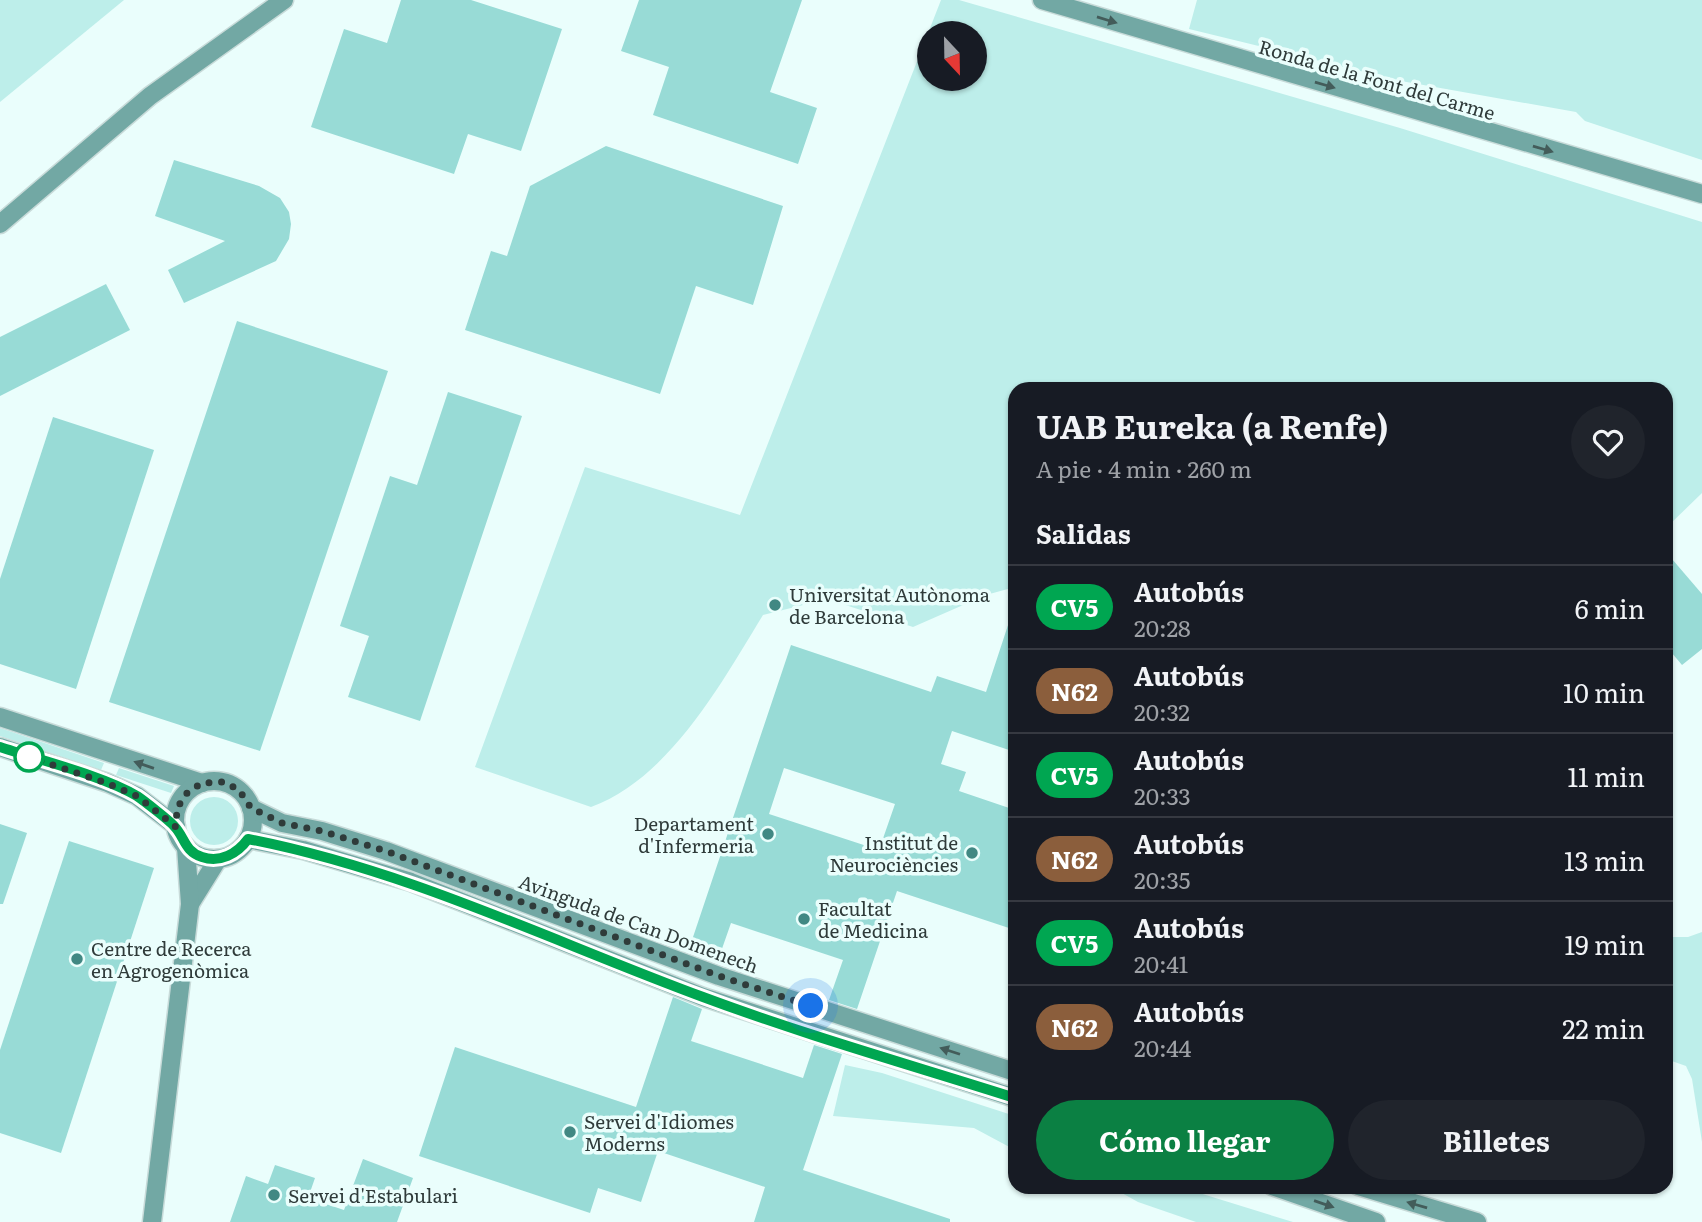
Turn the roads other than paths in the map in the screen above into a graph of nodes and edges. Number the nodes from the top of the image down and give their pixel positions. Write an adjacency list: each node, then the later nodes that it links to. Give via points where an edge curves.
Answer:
1 (1042, 0): 3 (street, Ronda de la Font del Carme, one-way to 3)
2 (280, 2): 4 (street, via 150,96)
3 (1702, 194)
4 (0, 224)
5 (0, 717): 7 (street, one-way to 5)
6 (0, 747): 9 (street, via 127,792)
7 (202, 783): 8 (street, via 232,785); 9 (street, via 181,800)
8 (251, 808): 10 (street, via 253,824); 14 (street, Avinguda de Can Domenech, one-way to 8, via 719,976 386,851 282,823)
9 (176, 827): 11 (street)
10 (248, 839): 12 (street, via 233,854); 15 (street, via 411,881 704,997)
11 (186, 847): 12 (street); 13 (street)
12 (218, 859): 13 (street)
13 (190, 905): 18 (street)
14 (1008, 1070)
15 (1008, 1096)
16 (1295, 1194): 19 (street, one-way to 19)
17 (1384, 1194): 20 (street, one-way to 17)
18 (152, 1222)
19 (1376, 1222)
20 (1477, 1222)

